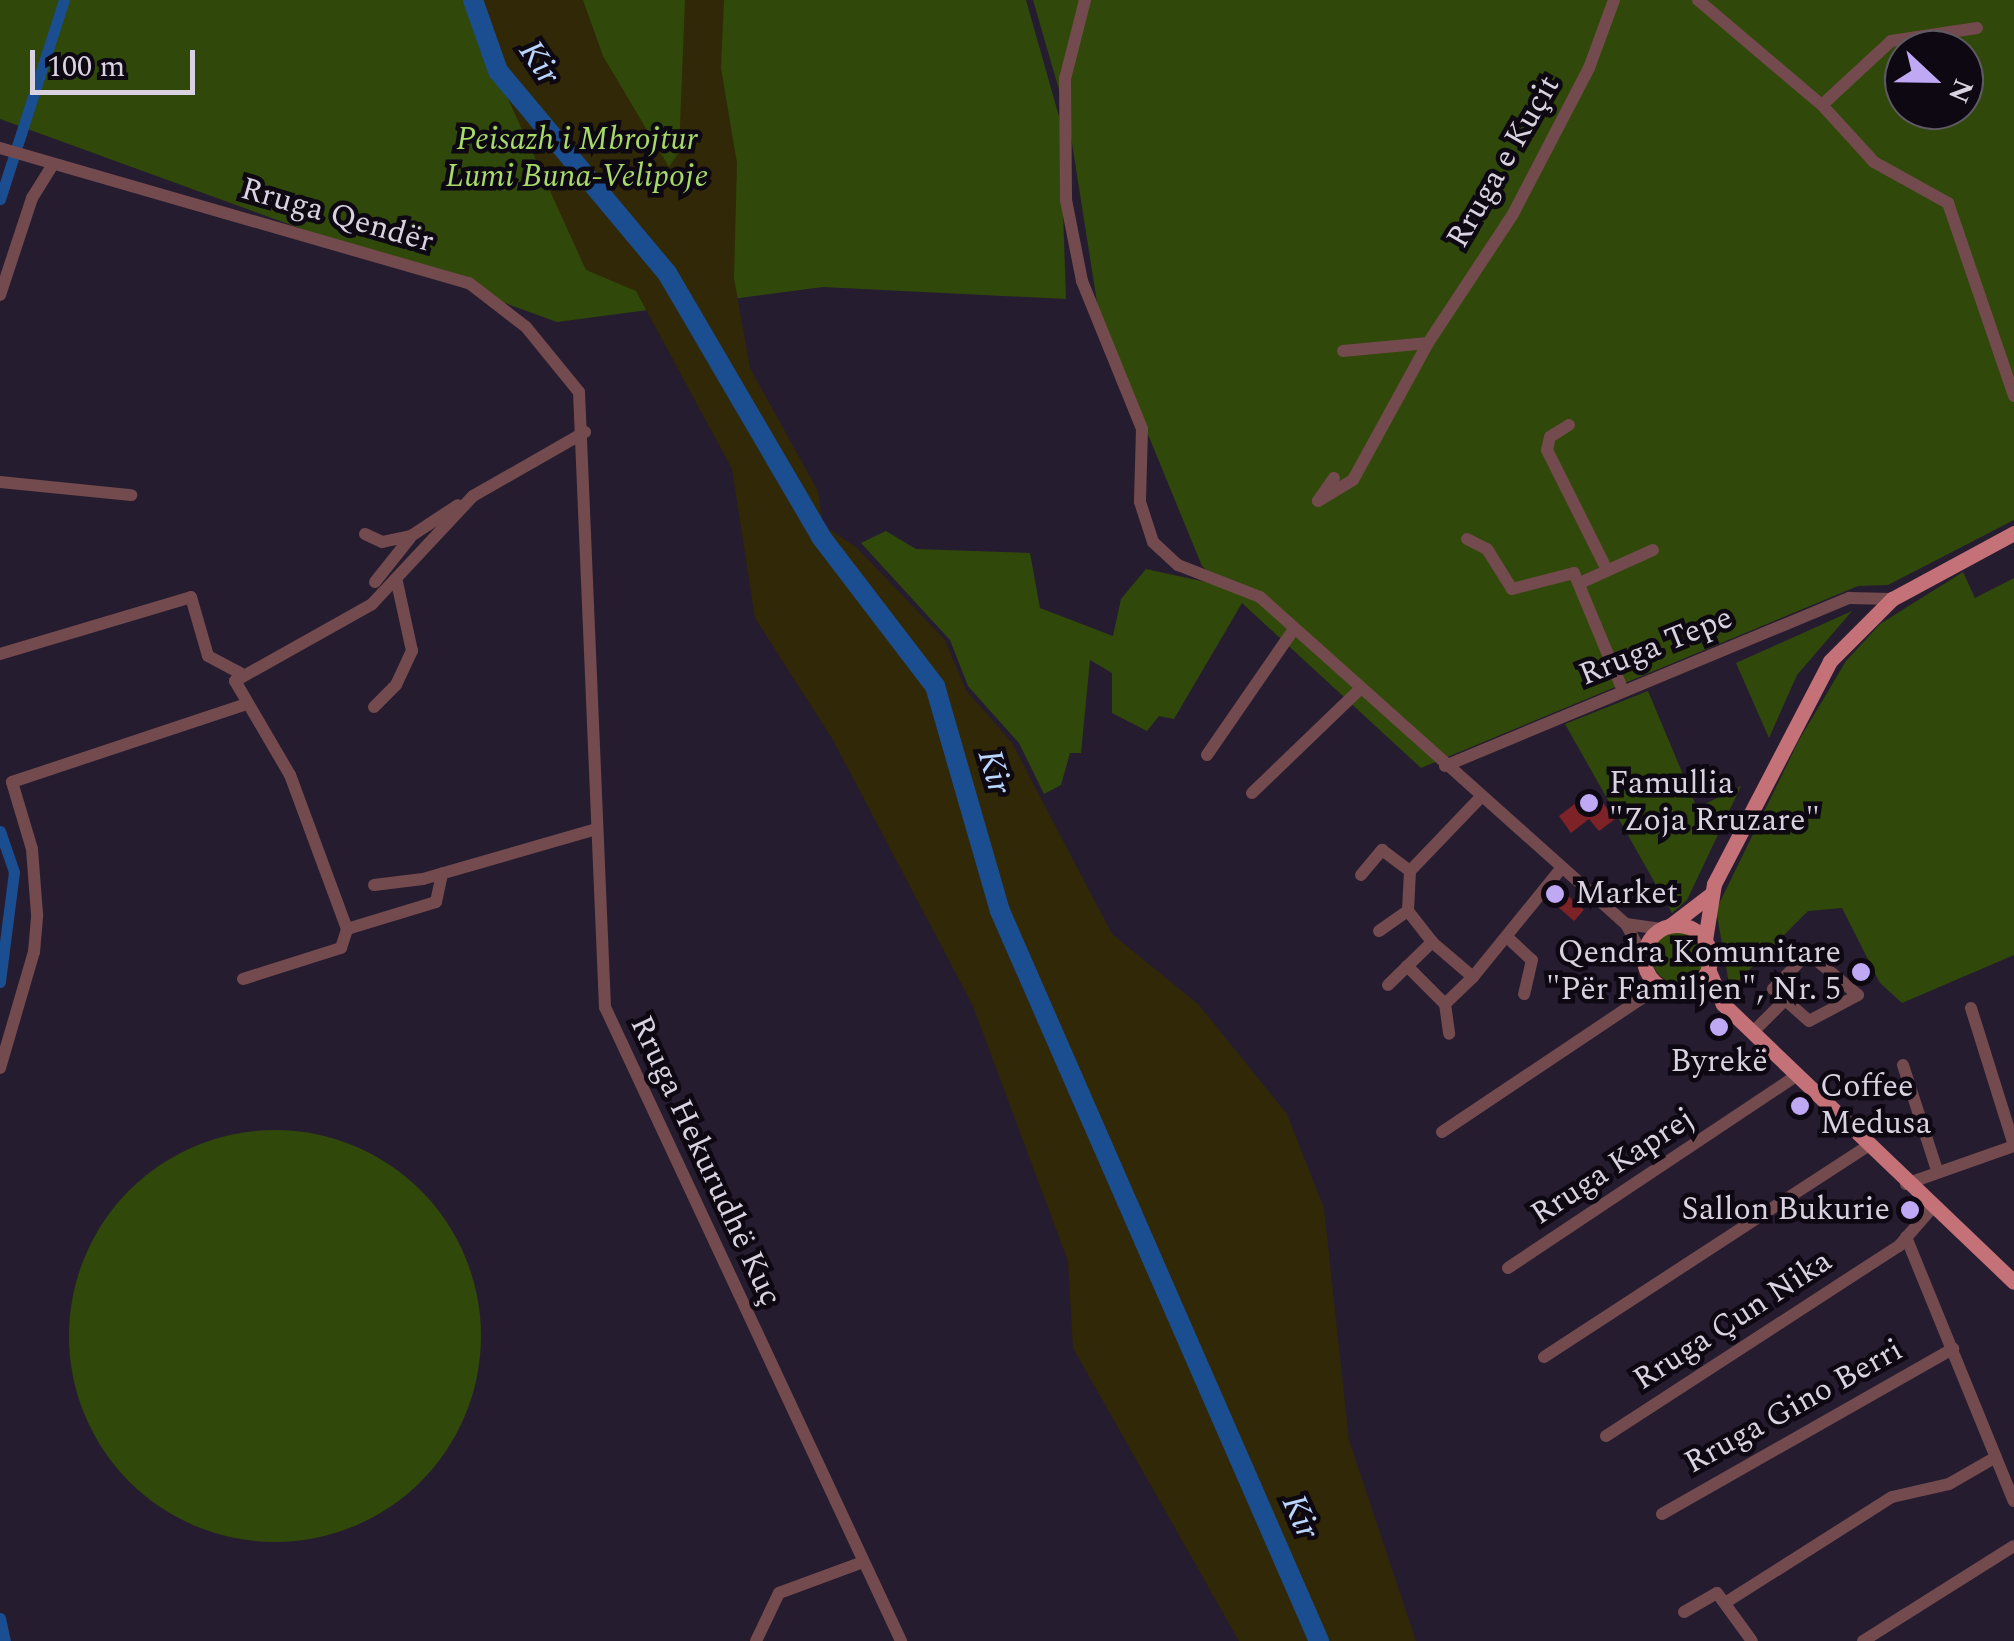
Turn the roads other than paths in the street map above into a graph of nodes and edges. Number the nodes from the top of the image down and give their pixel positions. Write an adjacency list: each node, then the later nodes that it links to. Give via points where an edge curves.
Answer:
1 (1085, 0): 28 (street, via 1065,79 1063,164 1076,266 1142,428 1142,516 1153,542 1178,565 1248,590)
2 (1614, 0): 9 (street, Rruga e Kuçit, via 1528,189)
3 (1698, 0): 5 (street)
4 (1978, 28): 5 (street, via 1891,41)
5 (1822, 105): 11 (street, via 1881,168 1948,203)
6 (0, 148): 7 (street, Rruga Qendër)
7 (54, 164): 8 (street, via 32,198); 13 (street, Rruga Qendër, via 469,283 561,366 583,401)
8 (0, 295)
9 (1428, 343): 10 (street); 14 (street, Rruga e Kuçit, via 1353,480 1318,501)
10 (1343, 351)
11 (2014, 396)
12 (1569, 425): 23 (street, via 1550,436 1547,450)
13 (585, 432): 17 (street); 39 (street, Rruga Hekurudhë Kuç)
14 (1334, 478)
15 (0, 482): 16 (street)
16 (131, 495)
17 (474, 496): 20 (street); 25 (street)
18 (365, 534): 20 (street, via 382,542)
19 (2014, 534): 27 (main road, Rruga Tepe)
20 (411, 536): 24 (street)
21 (1466, 540): 26 (street, via 1481,544 1512,589 1564,570)
22 (1653, 550): 23 (street)
23 (1607, 570): 26 (street)
24 (375, 582)
25 (397, 582): 30 (street, via 309,643); 34 (street, via 412,651 396,685)
26 (1580, 583): 32 (street)
27 (1892, 598): 32 (street, Rruga Tepe, via 1849,598); 45 (main road, Rruga Tepe, via 1807,696)
28 (1294, 629): 31 (street); 35 (street)
29 (0, 654): 30 (street, via 192,597 208,656)
30 (240, 672): 33 (street, via 235,681)
31 (1360, 689): 36 (street); 37 (street)
32 (1623, 691): 36 (street, Rruga Tepe)
33 (244, 705): 49 (street, via 290,775); 70 (street, via 12,782 32,849 38,914 34,952)
34 (374, 707)
35 (1207, 755)
36 (1445, 766): 38 (street)
37 (1252, 794)
38 (1480, 798): 40 (street); 41 (street)
39 (593, 830): 42 (street); 88 (street, Rruga Hekurudhë Kuç, via 612,1030)
40 (1560, 870): 47 (street); 51 (street)
41 (1410, 871): 43 (street, via 1382,850); 46 (street)
42 (442, 874): 44 (street); 49 (street, via 436,902)
43 (1361, 875)
44 (374, 884)
45 (1710, 895): 48 (main road, Rruga Tepe); 52 (main road, Rruga Tepe)
46 (1408, 911): 50 (street); 53 (street)
47 (1626, 924): 48 (street); 54 (street)
48 (1666, 927): 52 (main road); 54 (main road)
49 (347, 929): 58 (street, via 341,948)
50 (1380, 931)
51 (1507, 937): 57 (street); 62 (street, via 1532,960)
52 (1705, 940): 56 (main road)
53 (1432, 942): 55 (street); 57 (street)
54 (1643, 956): 60 (main road)
55 (1407, 966): 59 (street); 64 (street)
56 (1708, 969): 61 (main road); 65 (main road)
57 (1473, 977): 64 (street)
58 (243, 979)
59 (1388, 985)
60 (1659, 987): 61 (main road); 72 (street)
61 (1688, 990): 65 (main road)
62 (1524, 994)
63 (1786, 1000): 63 (street, via 1773,989 1808,953 1858,995 1809,1020); 67 (street)
64 (1446, 1004): 68 (street)
65 (1723, 1004): 67 (main road)
66 (1971, 1008): 73 (street)
67 (1752, 1033): 71 (main road)
68 (1448, 1034)
69 (1903, 1065): 75 (street)
70 (0, 1068)
71 (1796, 1076): 74 (main road); 79 (street, Rruga Kaprej)
72 (1442, 1132)
73 (2014, 1145): 75 (street)
74 (1868, 1146): 76 (main road); 82 (street)
75 (1936, 1167): 76 (street)
76 (1906, 1184): 77 (main road)
77 (1931, 1208): 78 (street, Rruga Çun Nika); 80 (main road)
78 (1906, 1237): 81 (street); 83 (street, Rruga Çun Nika)
79 (1508, 1268)
80 (2014, 1282)
81 (1953, 1349): 84 (street); 86 (street, Rruga Gino Berri)
82 (1544, 1357)
83 (1606, 1436)
84 (1996, 1457): 85 (street); 89 (street, via 1949,1484 1892,1497)
85 (2014, 1501)
86 (1662, 1514)
87 (2014, 1546): 94 (street)
88 (863, 1562): 91 (street, via 779,1593); 92 (street, Rruga Hekurudhë Kuç)
89 (1728, 1601): 90 (street, via 1718,1593); 93 (street)
90 (1684, 1612)
91 (756, 1641)
92 (901, 1641)
93 (1752, 1641)
94 (1863, 1641)

